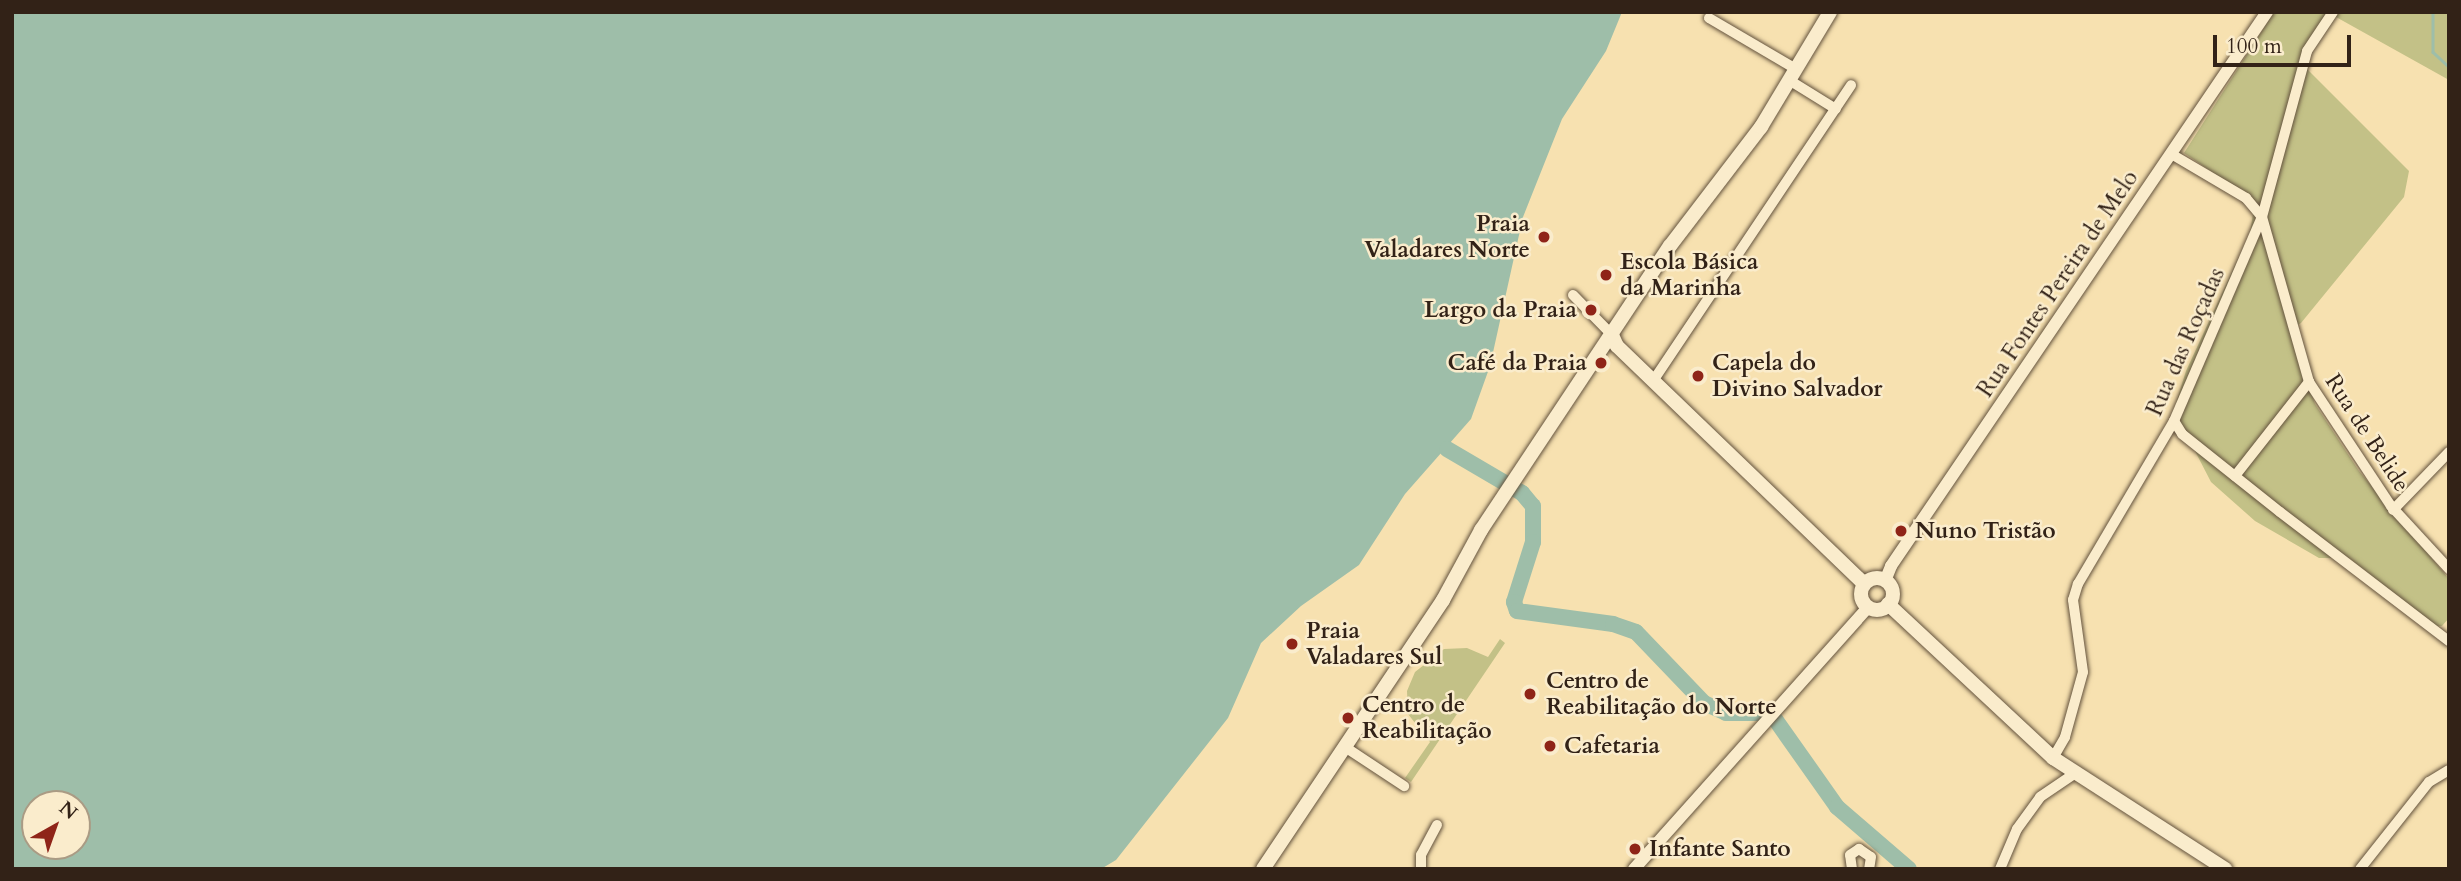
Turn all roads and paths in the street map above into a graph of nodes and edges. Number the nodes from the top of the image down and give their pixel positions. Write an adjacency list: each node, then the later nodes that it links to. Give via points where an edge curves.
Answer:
1 (1830, 12): 5 (main road)
2 (2267, 12): 8 (street, Rua Fontes Pereira de Melo)
3 (2333, 12): 9 (street, Rua das Roçadas, via 2303,63)
4 (1709, 18): 5 (street)
5 (1793, 74): 7 (street); 11 (main road, via 1747,148 1671,246)
6 (1851, 85): 7 (street)
7 (1836, 109): 12 (street)
8 (2173, 155): 9 (street, via 2246,198); 19 (street, Rua Fontes Pereira de Melo)
9 (2262, 217): 13 (street, Rua de Belide); 14 (street, Rua das Roçadas)
10 (1573, 295): 11 (street)
11 (1612, 335): 12 (main road, via 1617,346); 24 (main road, via 1506,492)
12 (1653, 381): 20 (main road)
13 (2309, 382): 16 (street); 17 (street, Rua de Belide)
14 (2174, 421): 16 (street, via 2182,434); 25 (street, Rua das Roçadas, via 2078,584 2073,600 2083,672 2065,737)
15 (2449, 452): 17 (street)
16 (2235, 476): 23 (street)
17 (2393, 510): 18 (street, Rua de Belide)
18 (2449, 569)
19 (1885, 581): 20 (main road, via 1872,579); 21 (main road, via 1892,595)
20 (1864, 584): 22 (main road, via 1862,598)
21 (1888, 604): 22 (main road, via 1881,609); 25 (main road)
22 (1868, 607): 33 (street)
23 (2449, 641)
24 (1350, 750): 28 (street); 31 (main road)
25 (2053, 758): 27 (main road)
26 (2449, 770): 37 (street, via 2429,782)
27 (2074, 774): 35 (street, via 2040,797 2017,829); 36 (main road)
28 (1404, 786)
29 (1437, 825): 32 (street, via 1421,855)
30 (1870, 868): 34 (street, via 1871,857 1859,849 1849,859)
31 (1263, 869)
32 (1420, 869)
33 (1634, 869)
34 (1852, 869)
35 (2000, 869)
36 (2225, 869)
37 (2360, 869)

